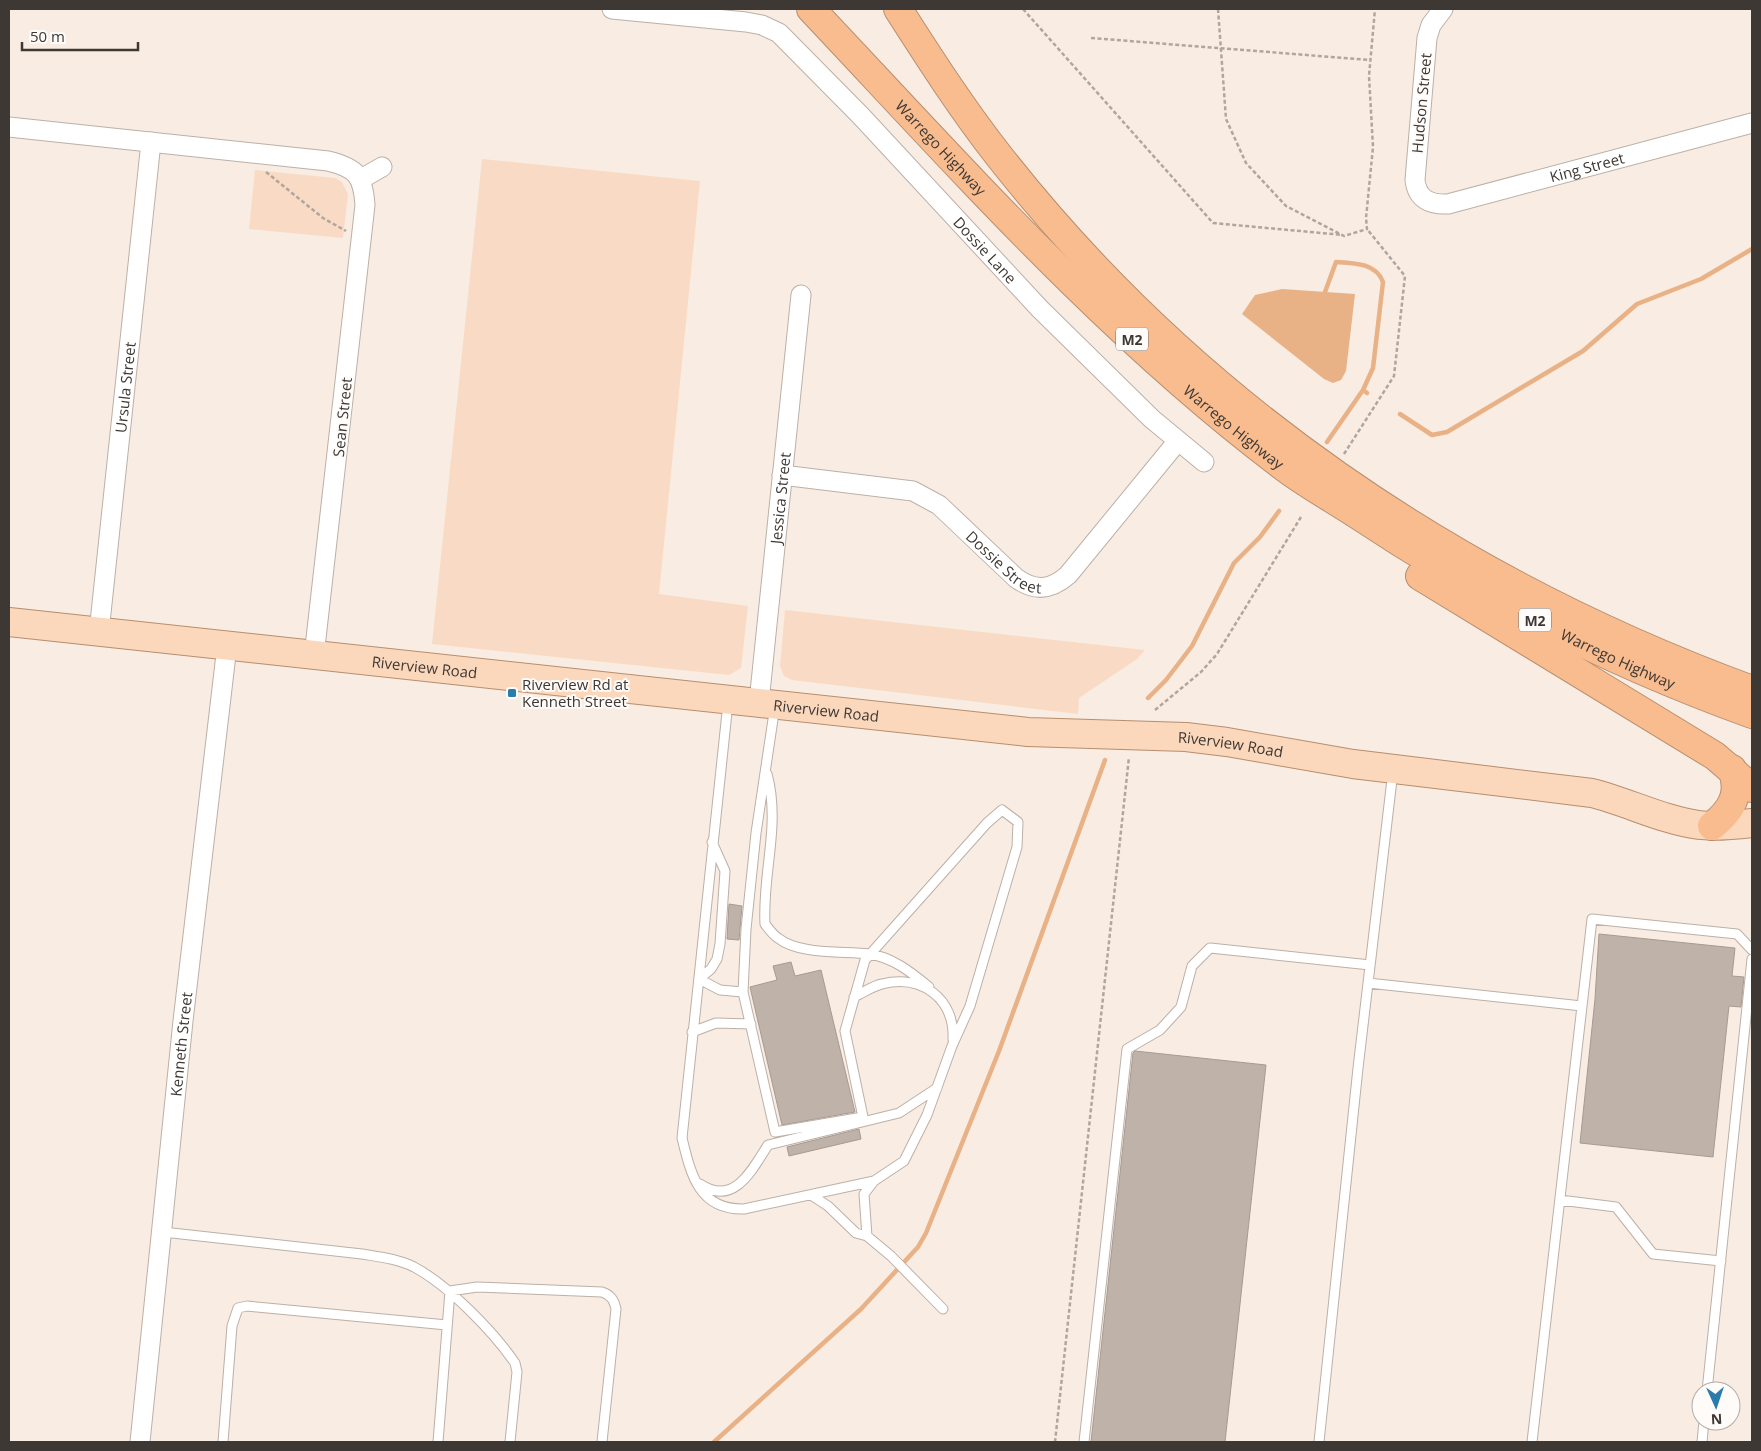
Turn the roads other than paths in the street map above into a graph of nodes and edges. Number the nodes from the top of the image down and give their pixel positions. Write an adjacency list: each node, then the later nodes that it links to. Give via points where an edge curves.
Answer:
1 (612, 9): 12 (street, Dossie Lane, via 746,22 773,29 792,43 1040,309)
2 (811, 9): 14 (highway, Warrego Highway / M2, via 1054,266 1193,393)
3 (898, 9): 20 (highway, Warrego Highway / M2, via 952,94 1029,193 1116,290 1224,391 1357,489 1453,550 1579,618)
4 (1442, 9): 10 (street, Hudson Street, via 1427,38 1415,180)
5 (1752, 123): 10 (street, King Street, via 1448,204)
6 (9, 127): 7 (street)
7 (151, 142): 9 (street, via 328,161 348,167); 17 (street, Ursula Street)
8 (382, 167): 9 (street)
9 (360, 179): 19 (street, Sean Street, via 364,191 364,213)
10 (1423, 199)
11 (801, 294): 15 (street, Jessica Street)
12 (1177, 442): 13 (street, Dossie Lane); 15 (street, Dossie Street, via 1068,574 1050,587 1042,588 1024,584 1016,578 939,505 926,497 900,489)
13 (1204, 462)
14 (1289, 470): 25 (highway, Warrego Highway / M2, via 1417,554 1527,616 1654,675); 27 (highway, via 1299,494 1434,586 1652,716)
15 (782, 475): 24 (street, Jessica Street)
16 (9, 622): 17 (main road, Riverview Road)
17 (99, 632): 18 (main road, Riverview Road)
18 (227, 646): 19 (main road, Riverview Road); 53 (street, Kenneth Street, via 182,1021)
19 (314, 656): 23 (main road, Riverview Road)
20 (1685, 664): 21 (highway, via 1709,661); 22 (highway, Warrego Highway / M2)
21 (1752, 673)
22 (1752, 690)
23 (728, 699): 24 (main road, Riverview Road); 34 (lane)
24 (767, 703): 26 (main road, Riverview Road, via 1060,734 1186,737 1309,758); 28 (lane)
25 (1752, 714)
26 (1393, 768): 30 (main road, Riverview Road, via 1578,791 1613,798); 38 (lane)
27 (1732, 769): 29 (highway); 32 (highway, via 1736,784 1734,801 1726,814)
28 (767, 771): 36 (lane, via 774,819 765,924 778,939 798,947); 42 (lane, via 754,851)
29 (1752, 788)
30 (1641, 810): 32 (main road, Riverview Road); 33 (main road, Riverview Road, via 1661,826 1689,836 1721,842)
31 (1752, 823): 32 (main road, Riverview Road)
32 (1712, 826)
33 (1752, 841)
34 (712, 842): 39 (lane); 39 (lane, via 724,870 720,944 711,970)
35 (1752, 950): 44 (lane, via 1737,934 1592,919)
36 (869, 954): 41 (lane, via 890,960); 43 (lane); 47 (lane, via 1002,810 1018,822 1017,847 970,1006)
37 (1752, 959): 55 (lane)
38 (1370, 965): 40 (lane); 65 (lane, via 1210,948 1192,966 1181,1006 1160,1030 1127,1049)
39 (699, 979): 42 (lane, via 720,990); 46 (lane)
40 (1368, 983): 44 (lane); 66 (lane)
41 (929, 987): 43 (lane, via 894,982 880,984); 47 (lane, via 951,1016 954,1028)
42 (743, 992): 45 (lane)
43 (854, 997): 45 (lane, via 845,1031 863,1117 775,1132)
44 (1582, 1006): 52 (lane)
45 (751, 1024): 46 (lane, via 716,1023)
46 (692, 1032): 50 (lane, via 682,1138)
47 (952, 1046): 48 (lane)
48 (937, 1088): 49 (lane, via 904,1161); 50 (lane, via 899,1112 768,1146 744,1181 728,1192 708,1190)
49 (874, 1181): 51 (lane); 54 (lane, via 864,1194)
50 (696, 1182): 51 (lane, via 714,1205 729,1209)
51 (811, 1196): 54 (lane, via 828,1206 856,1233)
52 (1560, 1200): 55 (lane, via 1616,1207 1653,1254); 67 (lane)
53 (163, 1232): 56 (lane, via 394,1259 414,1267); 60 (street, Kenneth Street)
54 (867, 1236): 57 (lane, via 891,1256)
55 (1721, 1261): 59 (lane)
56 (450, 1291): 58 (lane); 63 (lane, via 515,1363 517,1372); 64 (lane, via 477,1287 536,1288 609,1295 616,1309)
57 (942, 1310)
58 (447, 1325): 61 (lane, via 247,1306 238,1308 232,1326); 62 (lane)
59 (1708, 1381)
60 (140, 1442)
61 (223, 1442)
62 (438, 1442)
63 (510, 1442)
64 (602, 1442)
65 (1084, 1442)
66 (1319, 1442)
67 (1532, 1442)

